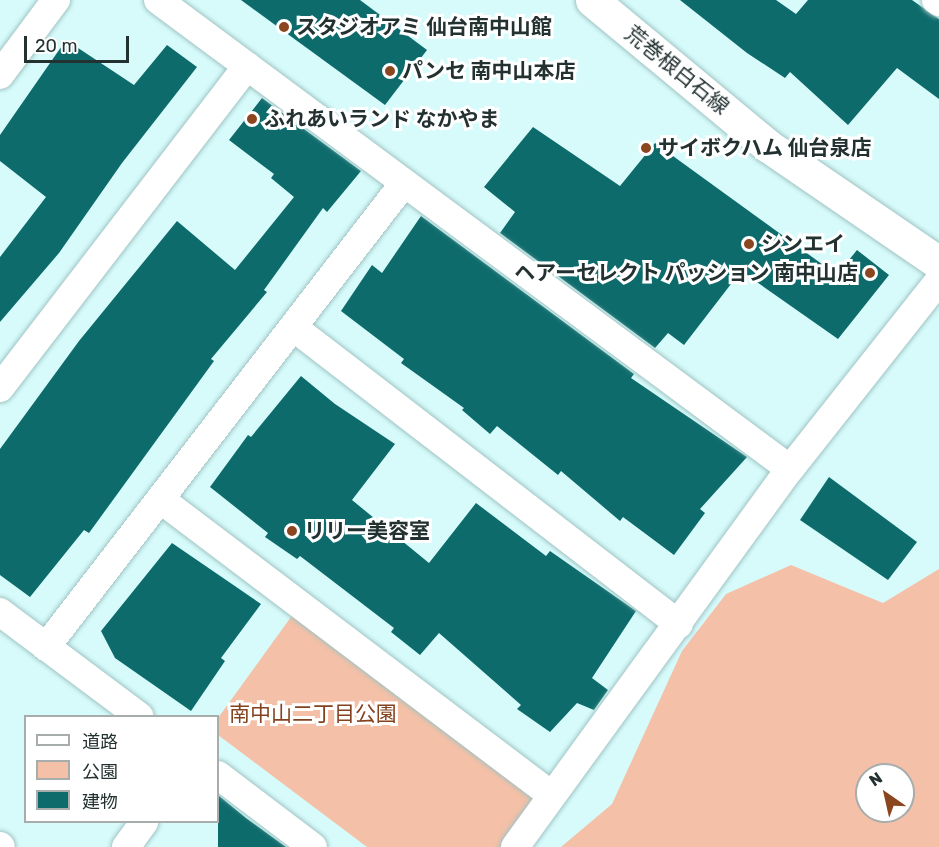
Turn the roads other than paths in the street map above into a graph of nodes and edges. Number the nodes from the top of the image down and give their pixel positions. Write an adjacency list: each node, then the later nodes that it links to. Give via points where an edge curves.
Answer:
1 (56, 0): 5 (street)
2 (159, 0): 4 (street)
3 (592, 0): 7 (street, 荒巻根白石線, via 768,146)
4 (247, 66): 6 (street); 10 (street)
5 (0, 75)
6 (404, 183): 9 (street); 11 (street)
7 (939, 263)
8 (939, 280): 11 (street)
9 (293, 327): 12 (street); 14 (street)
10 (0, 388)
11 (790, 469): 14 (street)
12 (160, 499): 15 (street); 18 (street)
13 (0, 612): 15 (street)
14 (679, 624): 18 (street)
15 (46, 646): 16 (street)
16 (136, 715)
17 (219, 776): 21 (street)
18 (552, 795): 22 (street)
19 (143, 823): 20 (street)
20 (126, 847)
21 (313, 847)
22 (514, 847)

